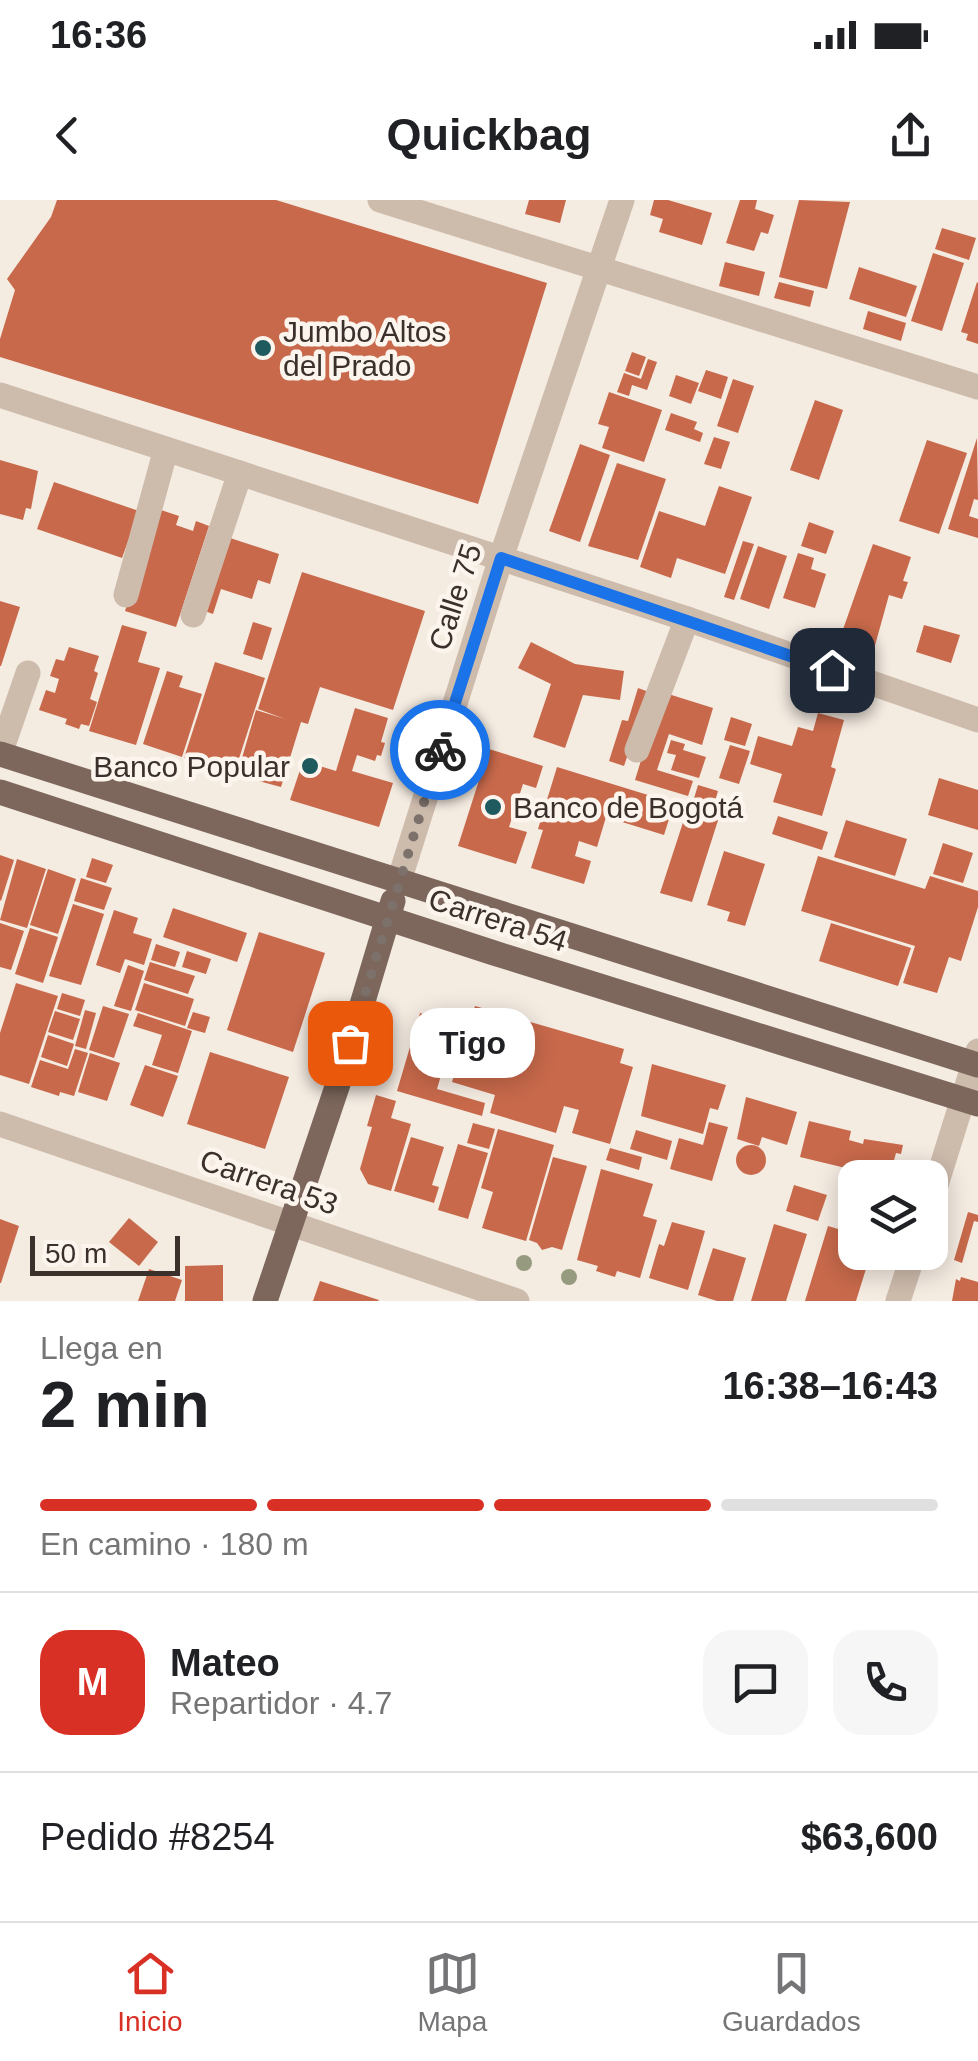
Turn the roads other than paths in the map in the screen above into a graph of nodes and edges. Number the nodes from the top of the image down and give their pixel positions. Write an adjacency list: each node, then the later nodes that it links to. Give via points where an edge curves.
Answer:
1 (380, 200): 3 (street)
2 (622, 200): 3 (street, Calle 75)
3 (601, 269): 4 (street); 8 (street, Calle 75)
4 (978, 387)
5 (0, 394): 6 (street)
6 (166, 448): 7 (street); 9 (street)
7 (240, 473): 8 (street); 10 (street)
8 (501, 558): 11 (street); 19 (street, Calle 75)
9 (126, 595)
10 (193, 616)
11 (687, 620): 13 (street); 14 (street)
12 (28, 673): 15 (street)
13 (978, 720)
14 (637, 750)
15 (0, 754): 17 (main road, Carrera 54)
16 (0, 792): 18 (main road, Carrera 54)
17 (137, 796): 18 (main road); 19 (main road, Carrera 54)
18 (127, 833): 20 (main road, Carrera 54)
19 (399, 880): 20 (main road, Calle 75); 21 (main road, Carrera 54)
20 (389, 918): 22 (main road, Carrera 54); 27 (main road, Calle 75)
21 (708, 979): 22 (main road); 23 (main road, Carrera 54)
22 (698, 1017): 24 (main road, Carrera 54)
23 (977, 1060): 24 (street)
24 (971, 1102): 26 (street)
25 (0, 1124): 27 (street, Carrera 53)
26 (948, 1160)
27 (290, 1224): 29 (main road, Calle 75); 30 (street, Carrera 53)
28 (908, 1270): 31 (street)
29 (265, 1301)
30 (517, 1301)
31 (898, 1301)

